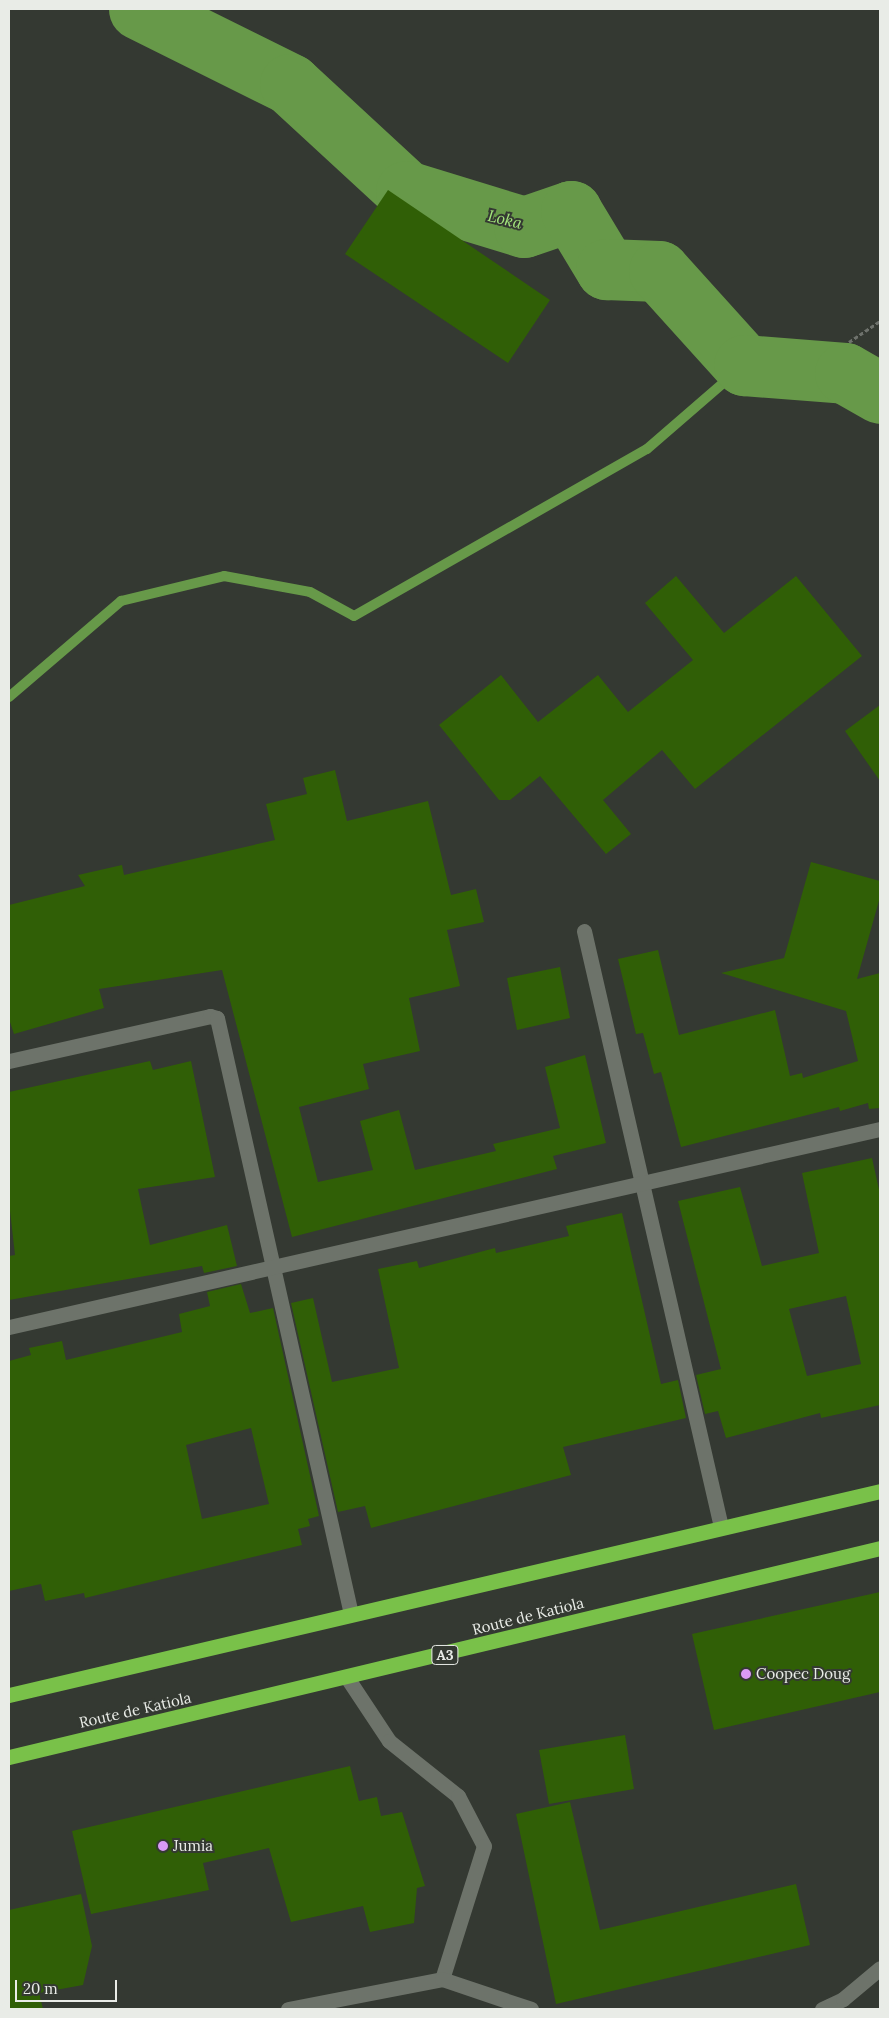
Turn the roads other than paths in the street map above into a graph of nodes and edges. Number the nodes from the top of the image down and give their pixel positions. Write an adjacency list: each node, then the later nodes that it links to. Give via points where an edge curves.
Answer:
1 (584, 930): 4 (street)
2 (9, 1061): 5 (street, via 210,1016 217,1018)
3 (880, 1129): 4 (street)
4 (642, 1183): 5 (street); 8 (street)
5 (272, 1268): 6 (street); 10 (street)
6 (9, 1327)
7 (880, 1491): 8 (highway)
8 (721, 1527): 10 (highway)
9 (880, 1548): 11 (highway, Route de Katiola / A3)
10 (351, 1614): 12 (highway)
11 (348, 1679): 13 (highway, Route de Katiola / A3); 15 (street, via 389,1740 458,1796 484,1846)
12 (9, 1695)
13 (9, 1757)
14 (880, 1968): 20 (street, via 844,1999)
15 (442, 1978): 16 (street); 17 (street)
16 (484, 1990): 18 (street); 19 (street)
17 (288, 2009)
18 (501, 2009)
19 (531, 2009)
20 (822, 2009)

